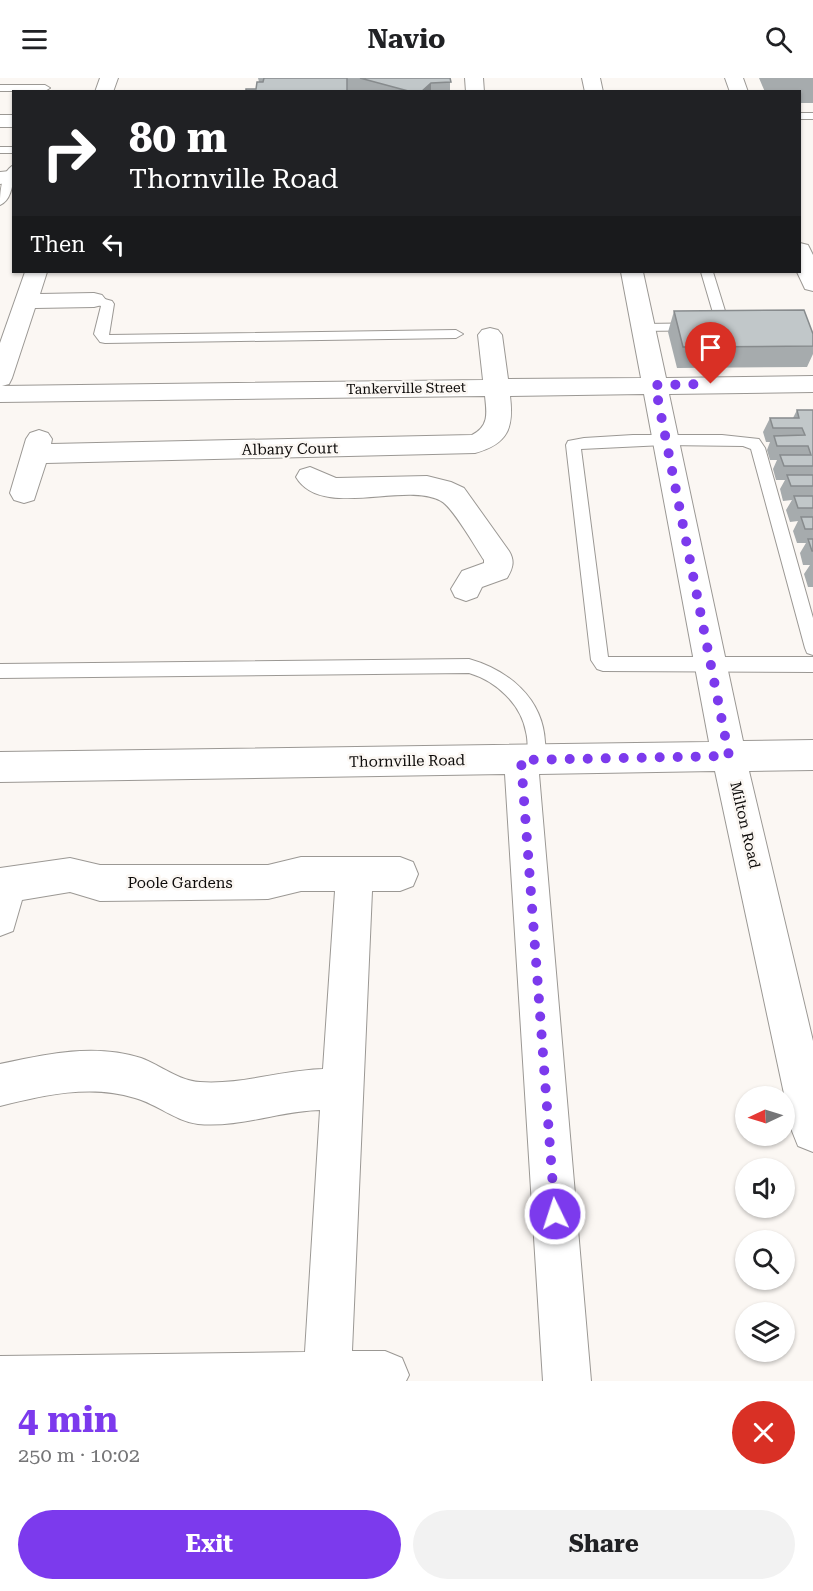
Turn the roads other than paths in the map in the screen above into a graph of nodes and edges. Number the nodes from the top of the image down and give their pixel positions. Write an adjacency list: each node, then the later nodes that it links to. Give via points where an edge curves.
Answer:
1 (49, 78): 3 (lane)
2 (0, 88): 3 (lane)
3 (45, 90)
4 (8, 174): 5 (lane)
5 (0, 202)
6 (801, 253): 10 (street)
7 (36, 273): 12 (street)
8 (632, 273): 13 (street, Milton Road)
9 (707, 273): 13 (lane, via 730,327)
10 (813, 284)
11 (94, 300): 12 (street); 14 (lane, via 108,304 101,334 105,339)
12 (26, 301): 16 (street)
13 (643, 328): 18 (street, Milton Road)
14 (456, 334)
15 (490, 335): 19 (street, Albany Court)
16 (0, 378)
17 (813, 384): 18 (street, Tankerville Street)
18 (655, 385): 19 (street, Tankerville Street); 21 (street, Milton Road)
19 (497, 387): 20 (street, Tankerville Street); 22 (street, Albany Court, via 500,418 497,430 489,438 475,444)
20 (0, 394)
21 (666, 441): 27 (lane, via 749,441 758,448); 29 (street, Milton Road); 29 (lane, via 578,443 572,447 600,660 607,665)
22 (388, 447): 24 (street); 25 (street, Albany Court, via 37,446)
23 (310, 477): 24 (street, via 332,488)
24 (387, 486): 26 (street, via 427,486 454,495 499,559 497,570 472,579)
25 (24, 493)
26 (466, 589)
27 (813, 648)
28 (813, 664): 29 (lane)
29 (712, 665): 32 (street, Milton Road)
30 (0, 671): 33 (lane, via 470,666 485,670 506,684 523,702 535,729)
31 (813, 755): 32 (street, Thornville Road)
32 (729, 756): 33 (street, Thornville Road); 40 (street, Milton Road)
33 (529, 759): 34 (street, Thornville Road); 44 (street)
34 (0, 767)
35 (400, 874): 36 (street, Poole Gardens)
36 (354, 876): 37 (street, Poole Gardens, via 302,874 268,882 100,883 70,875); 39 (street)
37 (2, 897)
38 (0, 1085): 39 (street, via 52,1072 96,1071 140,1078 180,1098 211,1104 300,1090)
39 (342, 1089): 42 (street)
40 (813, 1131)
41 (385, 1375): 42 (street)
42 (327, 1376): 43 (street)
43 (0, 1380)
44 (567, 1381)

